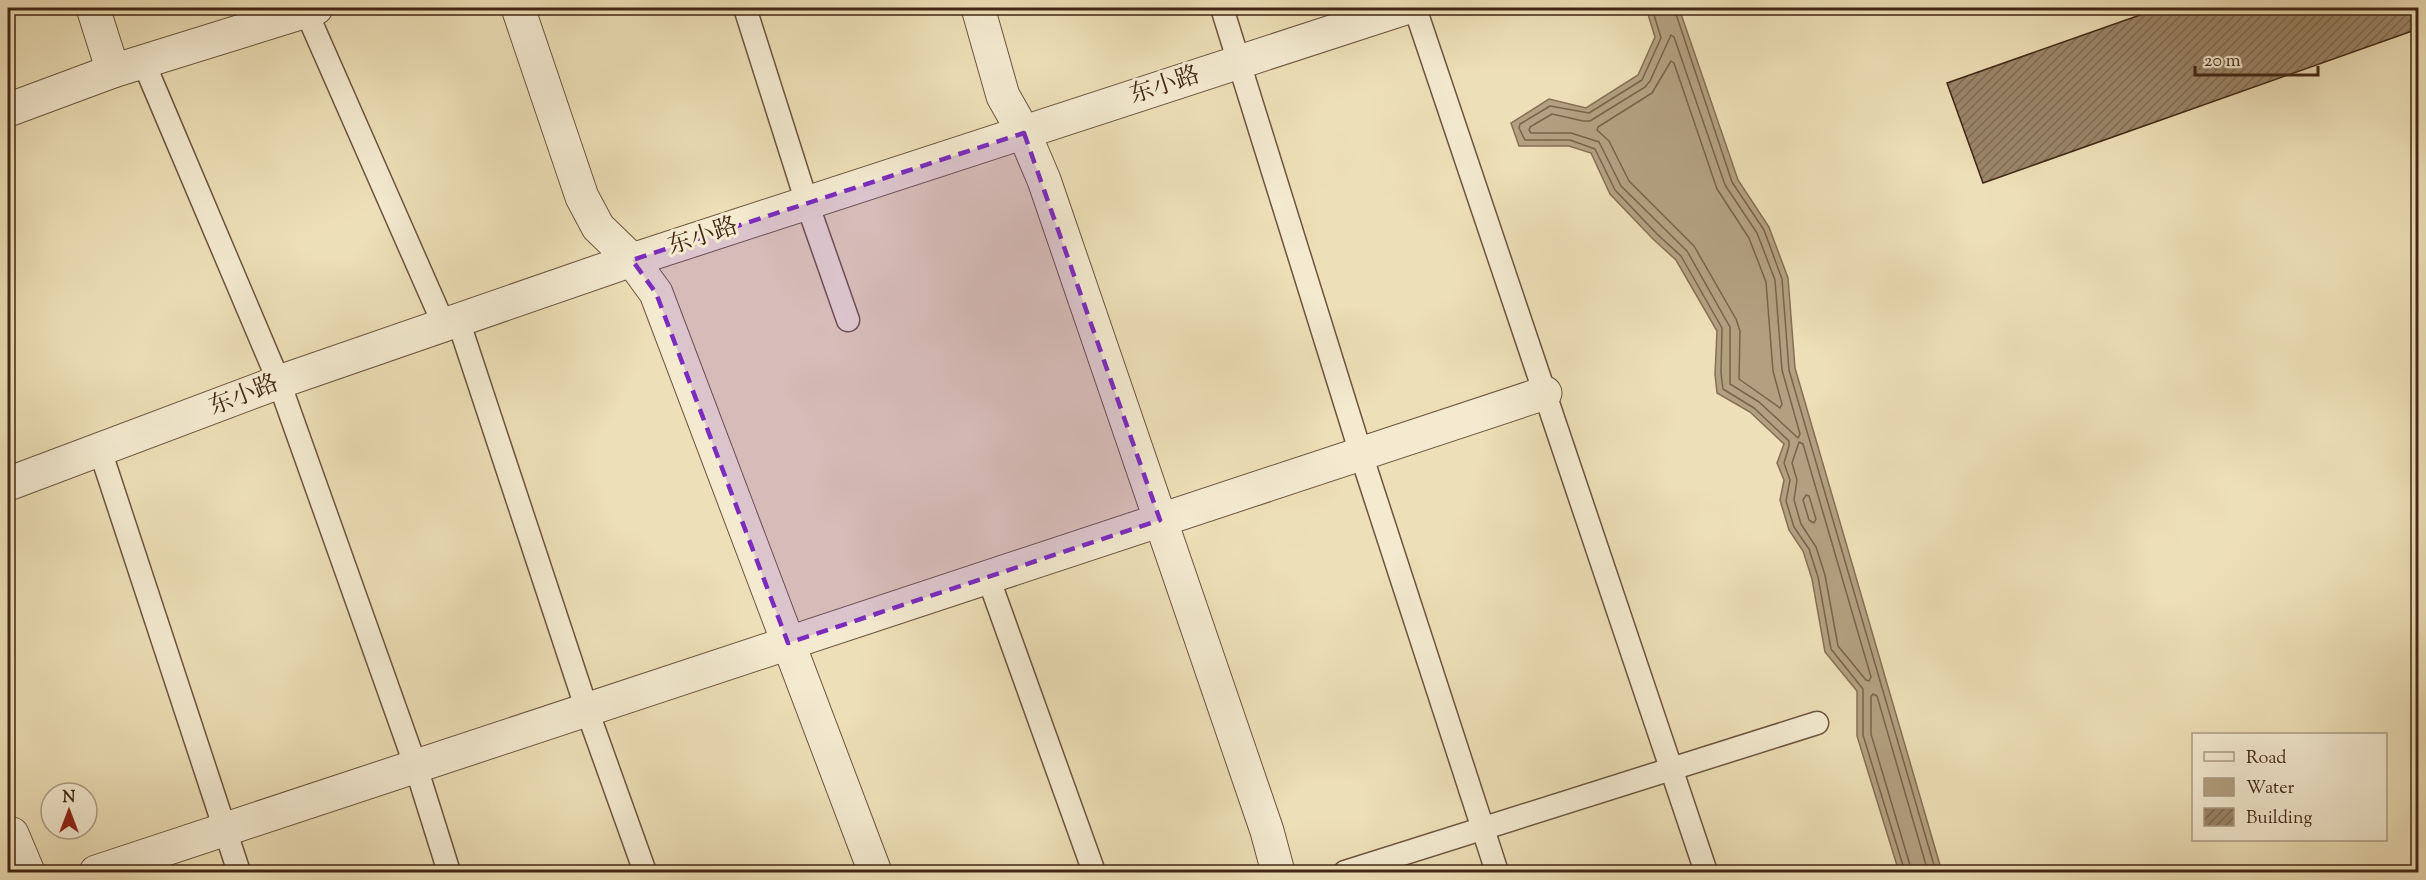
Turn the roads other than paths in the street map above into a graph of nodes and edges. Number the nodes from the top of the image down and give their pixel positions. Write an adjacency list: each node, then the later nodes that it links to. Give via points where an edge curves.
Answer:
1 (93, 8): 10 (street)
2 (518, 8): 14 (street, via 582,196 598,226)
3 (745, 8): 13 (lane)
4 (978, 8): 12 (street, via 1003,96)
5 (1222, 8): 9 (lane)
6 (1405, 8): 9 (street, 东小路)
7 (1415, 8): 18 (lane)
8 (300, 10): 10 (street); 16 (lane)
9 (1239, 62): 12 (street, 东小路); 20 (lane)
10 (128, 66): 11 (street); 17 (lane)
11 (8, 110)
12 (1024, 133): 13 (street, 东小路); 22 (street, via 1044,180)
13 (807, 203): 14 (street, 东小路); 15 (lane)
14 (632, 260): 16 (street, 东小路); 24 (street, via 656,292)
15 (848, 320)
16 (451, 323): 17 (street, 东小路); 25 (lane)
17 (279, 382): 19 (street, 东小路); 27 (lane)
18 (1545, 393): 20 (street); 28 (lane)
19 (100, 450): 21 (street, 东小路); 30 (lane)
20 (1361, 454): 22 (street); 29 (lane)
21 (8, 484)
22 (1160, 520): 23 (street); 39 (street)
23 (988, 577): 24 (street); 38 (lane)
24 (788, 643): 25 (street); 37 (street)
25 (587, 710): 27 (street); 36 (lane)
26 (1817, 723): 28 (lane)
27 (416, 767): 30 (street); 35 (lane)
28 (1672, 769): 29 (lane); 42 (lane)
29 (1483, 829): 40 (lane); 41 (lane)
30 (224, 830): 33 (street); 34 (lane)
31 (8, 836): 32 (street, via 12,834)
32 (28, 873)
33 (96, 873)
34 (239, 873)
35 (449, 873)
36 (645, 873)
37 (875, 873)
38 (1094, 873)
39 (1278, 873)
40 (1346, 873)
41 (1497, 873)
42 (1706, 873)

